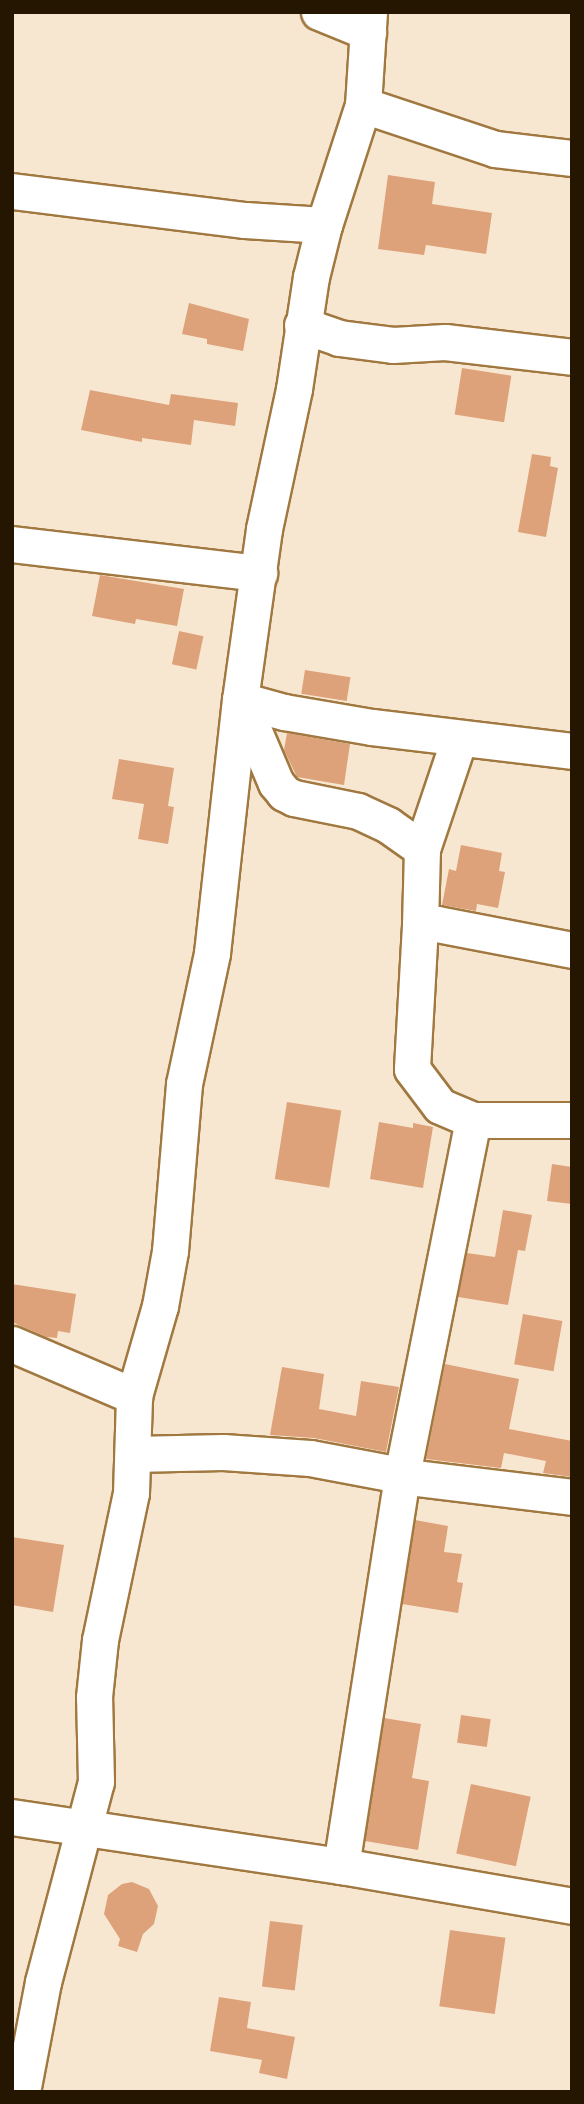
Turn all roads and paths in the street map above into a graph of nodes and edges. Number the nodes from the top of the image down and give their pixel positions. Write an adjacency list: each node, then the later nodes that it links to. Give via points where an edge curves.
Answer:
1 (319, 12): 2 (street)
2 (368, 22): 3 (street)
3 (363, 105): 4 (street, via 495,149); 6 (street)
4 (572, 158)
5 (12, 191): 6 (street, via 245,220)
6 (324, 225): 7 (street)
7 (302, 325): 8 (street, via 340,338 393,345 445,342); 10 (street)
8 (572, 357)
9 (12, 544): 10 (street)
10 (259, 573): 11 (street)
11 (240, 700): 12 (street, via 284,712); 14 (street, via 284,793 365,814); 20 (street, via 212,953 183,1098 170,1251 160,1306)
12 (458, 738): 13 (street); 14 (street)
13 (572, 751)
14 (422, 849): 15 (street)
15 (420, 925): 16 (street, via 437,924); 17 (street, via 412,1069 440,1106)
16 (572, 950)
17 (473, 1120): 18 (street); 22 (street)
18 (572, 1120)
19 (12, 1343): 20 (street)
20 (134, 1396): 21 (street)
21 (133, 1454): 22 (street, via 223,1452 310,1458); 25 (street, via 131,1493 100,1640 94,1697 96,1782)
22 (402, 1475): 23 (street); 26 (street)
23 (572, 1497)
24 (12, 1817): 25 (street)
25 (86, 1827): 26 (street); 28 (street, via 43,1982)
26 (341, 1866): 27 (street)
27 (572, 1906)
28 (22, 2092)

